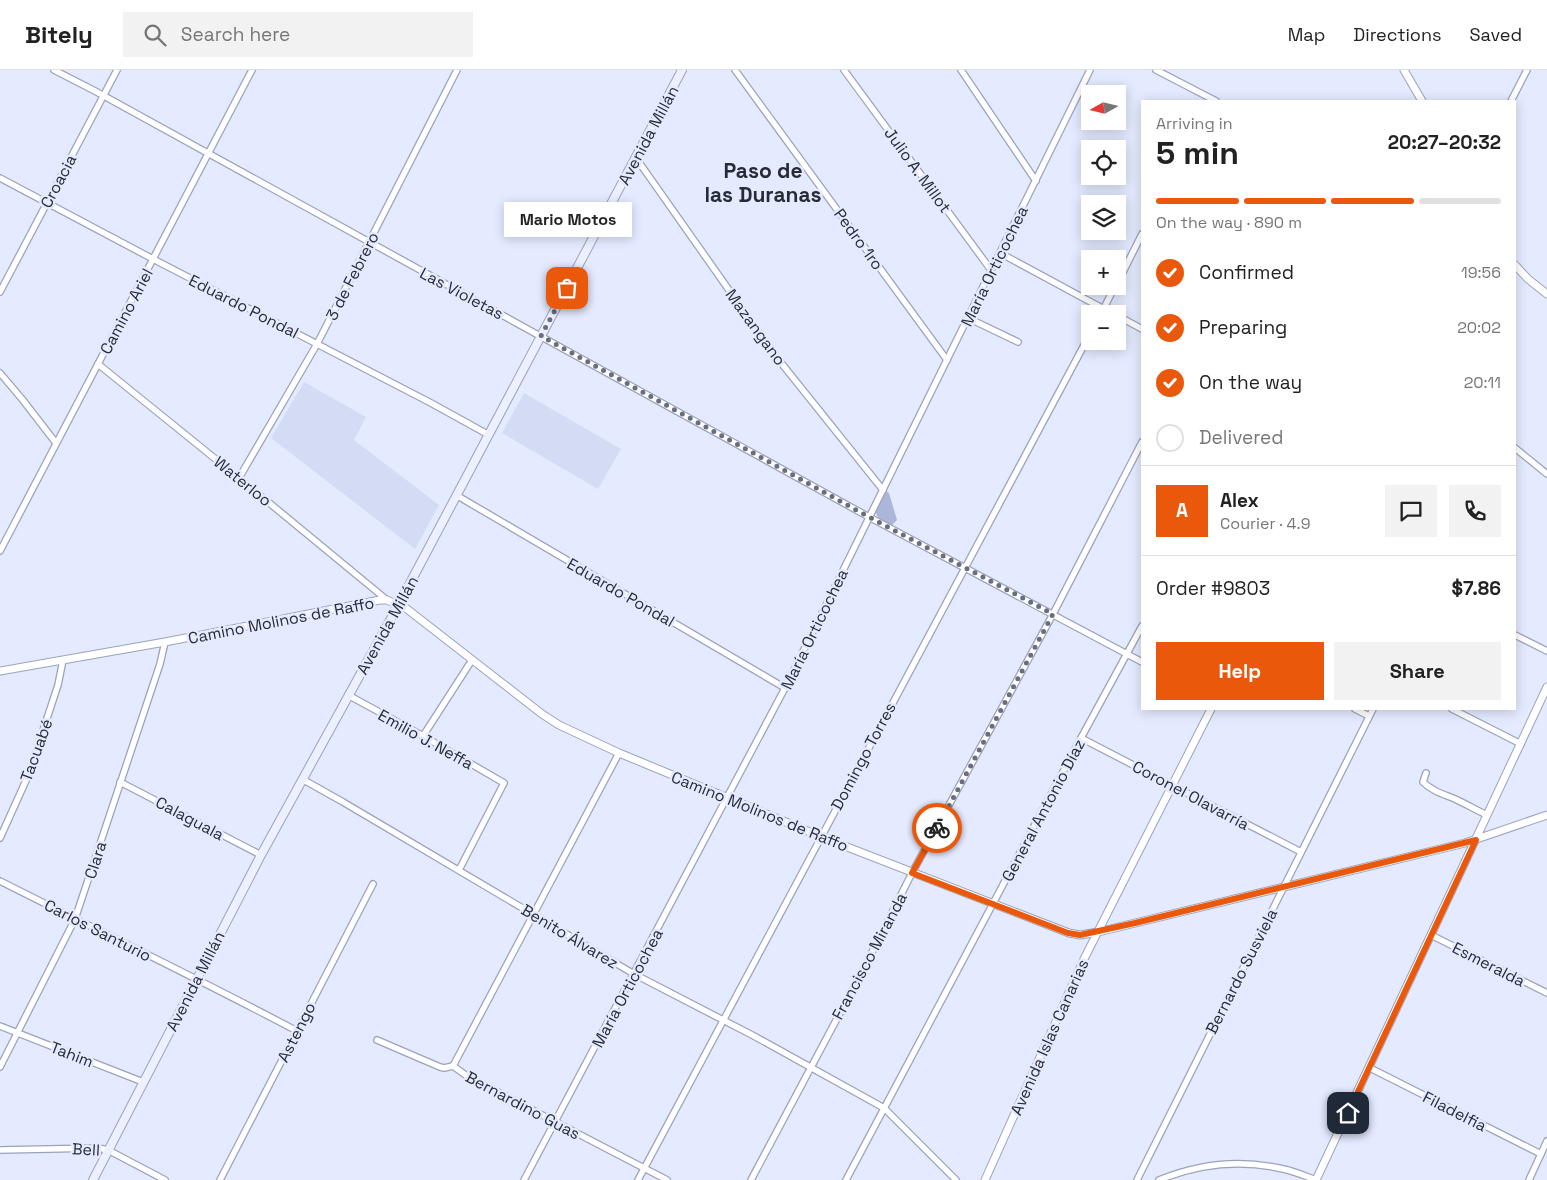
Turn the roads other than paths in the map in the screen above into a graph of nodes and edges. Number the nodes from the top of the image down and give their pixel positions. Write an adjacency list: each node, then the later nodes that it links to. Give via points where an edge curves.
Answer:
1 (54, 70): 13 (street, Las Violetas)
2 (117, 70): 13 (street, Croacia)
3 (252, 70): 17 (street, Camino Ariel)
4 (456, 70): 23 (street, 3 de Febrero)
5 (682, 70): 18 (main road, Avenida Millán)
6 (735, 70): 39 (street, Pedro 1ro)
7 (844, 70): 28 (street, Julio A. Millot)
8 (961, 70): 20 (street)
9 (1090, 70): 20 (street, María Orticochea)
10 (1156, 70): 14 (street)
11 (1404, 70): 15 (street)
12 (1527, 70): 16 (street)
13 (103, 96): 17 (street, Las Violetas); 21 (street, Croacia)
14 (1212, 100)
15 (1421, 100)
16 (1512, 100)
17 (208, 154): 23 (street, Las Violetas); 25 (street, Camino Ariel)
18 (636, 158): 35 (main road, Avenida Millán); 48 (street, Mazangano, via 774,354)
19 (0, 178): 21 (street, Eduardo Pondal)
20 (1036, 181): 24 (street, María Orticochea)
21 (47, 202): 25 (street, Eduardo Pondal); 29 (street, Croacia)
22 (1141, 236): 26 (street)
23 (369, 243): 35 (street, Las Violetas); 37 (street, 3 de Febrero)
24 (1000, 253): 28 (street, María Orticochea); 31 (street)
25 (154, 259): 37 (street, Eduardo Pondal); 40 (street, Camino Ariel)
26 (1126, 266)
27 (1516, 266): 30 (street)
28 (991, 270): 32 (street, María Orticochea)
29 (0, 292)
30 (1547, 294)
31 (1091, 305)
32 (968, 318): 36 (street); 39 (street, María Orticochea)
33 (1126, 321): 34 (street)
34 (1141, 329)
35 (541, 336): 42 (main road, Avenida Millán); 50 (street, Las Violetas)
36 (1018, 342)
37 (317, 344): 42 (street, Eduardo Pondal); 47 (street, 3 de Febrero)
38 (1081, 350): 52 (street, Domingo Torres)
39 (947, 360): 48 (street, María Orticochea)
40 (98, 364): 43 (street, Camino Ariel); 47 (street, Waterloo)
41 (0, 372): 43 (street)
42 (488, 435): 49 (main road, Avenida Millán)
43 (56, 443): 51 (street, Camino Ariel)
44 (1141, 444): 55 (street, Francisco Miranda)
45 (1516, 449): 46 (street)
46 (1547, 474)
47 (240, 478): 53 (street, Waterloo)
48 (883, 490): 50 (street, María Orticochea)
49 (456, 495): 54 (main road, Avenida Millán); 66 (street, Eduardo Pondal)
50 (869, 517): 52 (street); 66 (street, María Orticochea)
51 (0, 549)
52 (964, 567): 55 (street); 84 (street, Domingo Torres)
53 (387, 600): 54 (street, Camino Molinos de Raffo); 58 (street, Camino Molinos de Raffo)
54 (399, 604): 62 (street, Camino Molinos de Raffo); 67 (main road, Avenida Millán)
55 (1053, 614): 60 (street); 90 (street, Francisco Miranda)
56 (1141, 628): 60 (street, General Antonio Díaz)
57 (1516, 636): 59 (street)
58 (165, 642): 61 (street, Camino Molinos de Raffo); 79 (street, Clara)
59 (1547, 651)
60 (1128, 654): 63 (street); 74 (street, General Antonio Díaz)
61 (63, 660): 64 (street, Camino Molinos de Raffo); 85 (street, Tacuabé, via 56,692 28,776)
62 (472, 660): 73 (street); 76 (street, Camino Molinos de Raffo, via 559,725)
63 (1141, 661)
64 (0, 671)
65 (1547, 687): 75 (street)
66 (785, 688): 81 (street, María Orticochea)
67 (348, 695): 73 (street, Emilio J. Neffa); 78 (main road, Avenida Millán)
68 (1210, 710): 80 (street, Avenida Islas Canarias)
69 (1357, 710): 72 (street)
70 (1372, 710): 72 (street, Bernardo Susviela)
71 (1454, 710): 75 (street)
72 (1369, 716): 87 (street, Bernardo Susviela)
73 (423, 736): 89 (street, Emilio J. Neffa, via 504,783)
74 (1081, 738): 80 (street, Coronel Olavarría); 94 (street, General Antonio Díaz)
75 (1520, 744): 83 (street)
76 (620, 753): 81 (street, Camino Molinos de Raffo); 95 (street)
77 (1426, 773): 83 (street, via 1425,785)
78 (302, 779): 88 (main road, Avenida Millán); 89 (street, Benito Álvarez)
79 (120, 782): 88 (street, Calaguala); 96 (street, Clara)
80 (1172, 785): 87 (street, Coronel Olavarría); 97 (street, Avenida Islas Canarias)
81 (728, 798): 84 (street, Camino Molinos de Raffo); 99 (street, María Orticochea)
82 (1547, 815): 86 (street, Camino Molinos de Raffo)
83 (1487, 816): 86 (street)
84 (820, 837): 90 (street, Camino Molinos de Raffo); 102 (street, Domingo Torres)
85 (0, 838)
86 (1476, 840): 93 (street, Camino Molinos de Raffo); 98 (street)
87 (1301, 852): 93 (street, Bernardo Susviela)
88 (261, 855): 100 (main road, Avenida Millán)
89 (459, 870): 95 (street, Benito Álvarez)
90 (912, 873): 94 (street, Camino Molinos de Raffo); 109 (street, Francisco Miranda)
91 (0, 881): 96 (street, Carlos Santurio)
92 (373, 884): 104 (street, Astengo)
93 (1283, 887): 97 (street, Camino Molinos de Raffo); 129 (street, Bernardo Susviela)
94 (993, 905): 97 (street, Camino Molinos de Raffo, via 1068,933); 112 (street, General Antonio Díaz)
95 (534, 914): 99 (street, Benito Álvarez); 107 (street)
96 (75, 919): 100 (street, Carlos Santurio); 105 (street, Clara)
97 (1098, 932): 128 (street, Avenida Islas Canarias)
98 (1431, 935): 101 (street, Esmeralda); 110 (street)
99 (634, 974): 102 (street, Benito Álvarez); 113 (street, María Orticochea)
100 (196, 980): 104 (street); 111 (main road, Avenida Millán)
101 (1547, 993)
102 (722, 1020): 109 (street, Benito Álvarez); 118 (street, Domingo Torres)
103 (0, 1026): 105 (street, Tahim)
104 (297, 1031): 121 (street, Astengo)
105 (17, 1033): 108 (street, Clara); 111 (street, Tahim)
106 (377, 1040): 107 (street, Bernardino Guas, via 440,1067)
107 (453, 1066): 113 (street, Bernardino Guas)
108 (0, 1067)
109 (811, 1068): 112 (street, Benito Álvarez); 125 (street, Francisco Miranda)
110 (1370, 1068): 117 (street, Filadelfia); 131 (street)
111 (143, 1082): 116 (main road, Avenida Millán)
112 (884, 1108): 126 (street, General Antonio Díaz); 127 (street, Benito Álvarez)
113 (555, 1122): 118 (street, Bernardino Guas); 122 (street, María Orticochea)
114 (1547, 1141): 117 (street)
115 (0, 1150): 116 (street, Bell, via 90,1147)
116 (108, 1150): 119 (main road, Avenida Millán); 120 (street, Bell)
117 (1541, 1154): 132 (street)
118 (644, 1168): 123 (street, Domingo Torres); 124 (street, Bernardino Guas)
119 (93, 1180)
120 (165, 1180)
121 (220, 1180)
122 (524, 1180)
123 (638, 1180)
124 (666, 1180)
125 (751, 1180)
126 (846, 1180)
127 (956, 1180)
128 (985, 1180)
129 (1137, 1180)
130 (1158, 1180): 131 (street, via 1183,1172 1242,1163 1284,1169)
131 (1316, 1180)
132 (1529, 1180)

